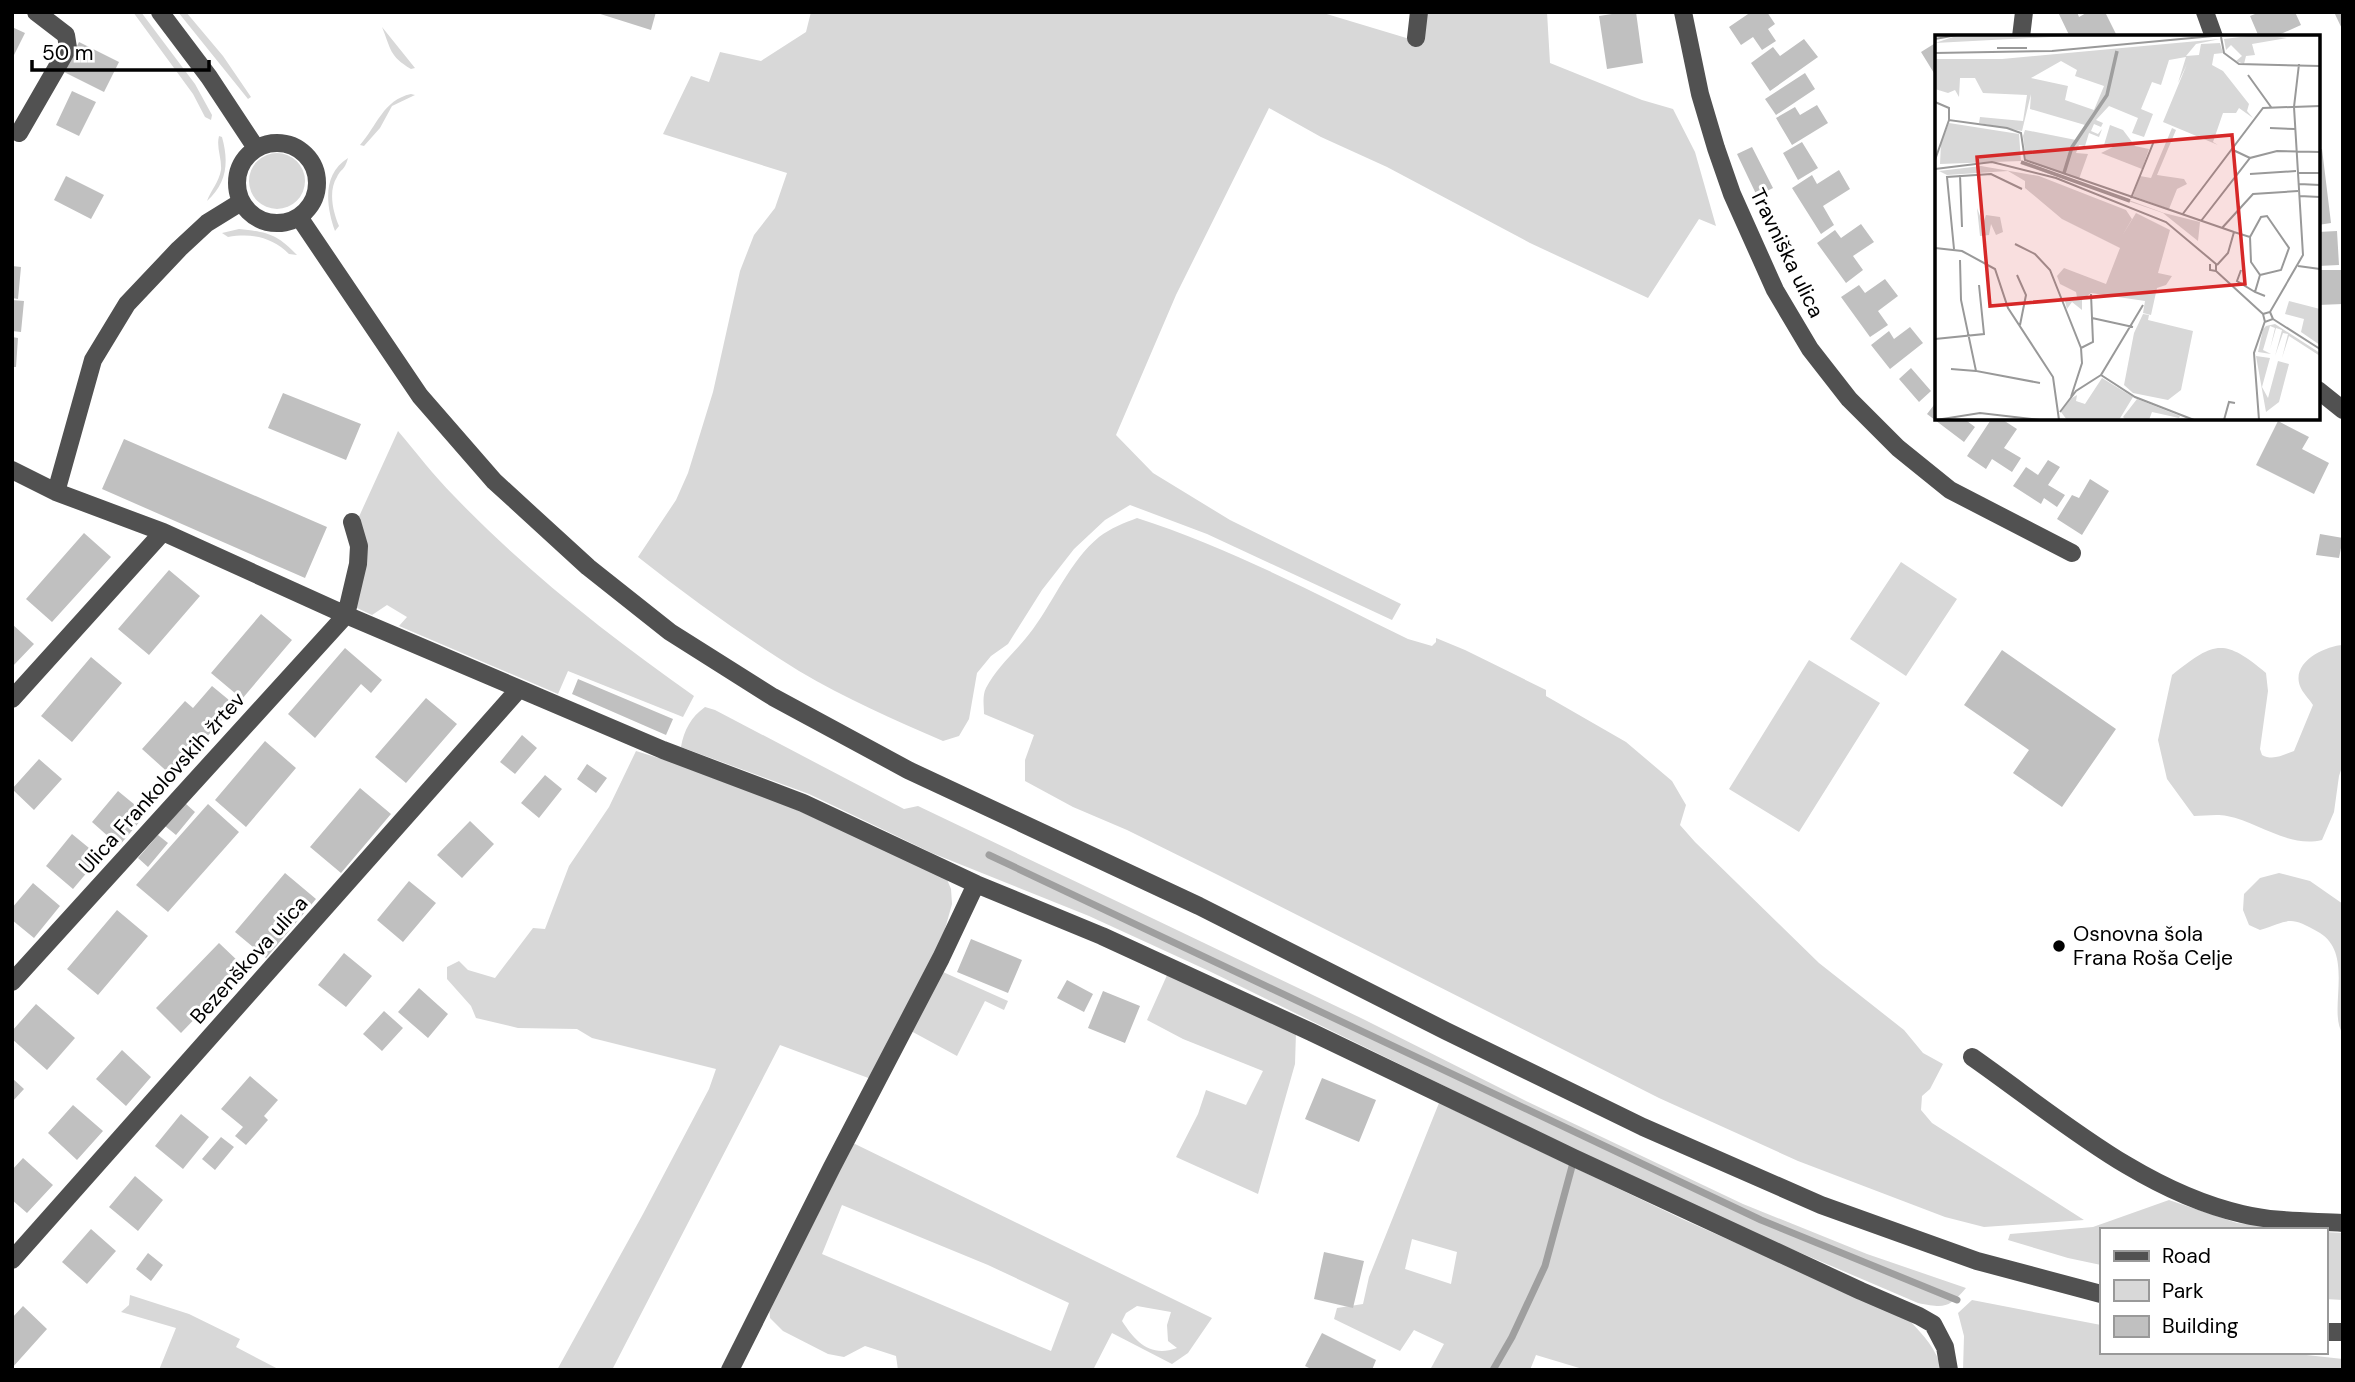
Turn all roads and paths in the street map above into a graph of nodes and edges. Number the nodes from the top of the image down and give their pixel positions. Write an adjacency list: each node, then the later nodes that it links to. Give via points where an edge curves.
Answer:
1 (36, 12): 10 (street, via 66,35 68,48)
2 (160, 12): 11 (street)
3 (1419, 12): 9 (street)
4 (1683, 12): 20 (street, Travniška ulica, via 1700,94 1732,194 1775,290 1810,349 1868,419 1951,490)
5 (2024, 12): 7 (street)
6 (2205, 12): 8 (street)
7 (2021, 35)
8 (2213, 35)
9 (1416, 38)
10 (19, 133)
11 (256, 148): 12 (street, via 236,178); 13 (street, via 279,142 301,150 316,170 315,196)
12 (241, 202): 13 (street, via 260,220 273,223); 17 (street, via 207,223 127,304 93,360)
13 (299, 217): 29 (street, via 420,396 494,481 588,567 670,632 773,697 908,770 1199,906 1643,1127 1821,1205 1977,1261)
14 (2320, 392): 15 (street)
15 (2343, 411)
16 (12, 470): 17 (street)
17 (56, 492): 19 (street)
18 (352, 522): 21 (street, via 359,555)
19 (163, 532): 21 (street); 23 (street)
20 (2072, 553)
21 (346, 615): 22 (street); 25 (street, Ulica Frankolovskih žrtev)
22 (519, 689): 24 (street, via 803,803); 28 (street, Bezenškova ulica)
23 (12, 699)
24 (976, 884): 30 (street); 31 (street, via 1225,992 1919,1316 1933,1324 1945,1347)
25 (12, 982)
26 (1972, 1057): 27 (street, via 2134,1171 2167,1188 2241,1214)
27 (2343, 1223)
28 (14, 1254)
29 (2100, 1294)
30 (730, 1370)
31 (1949, 1370)

